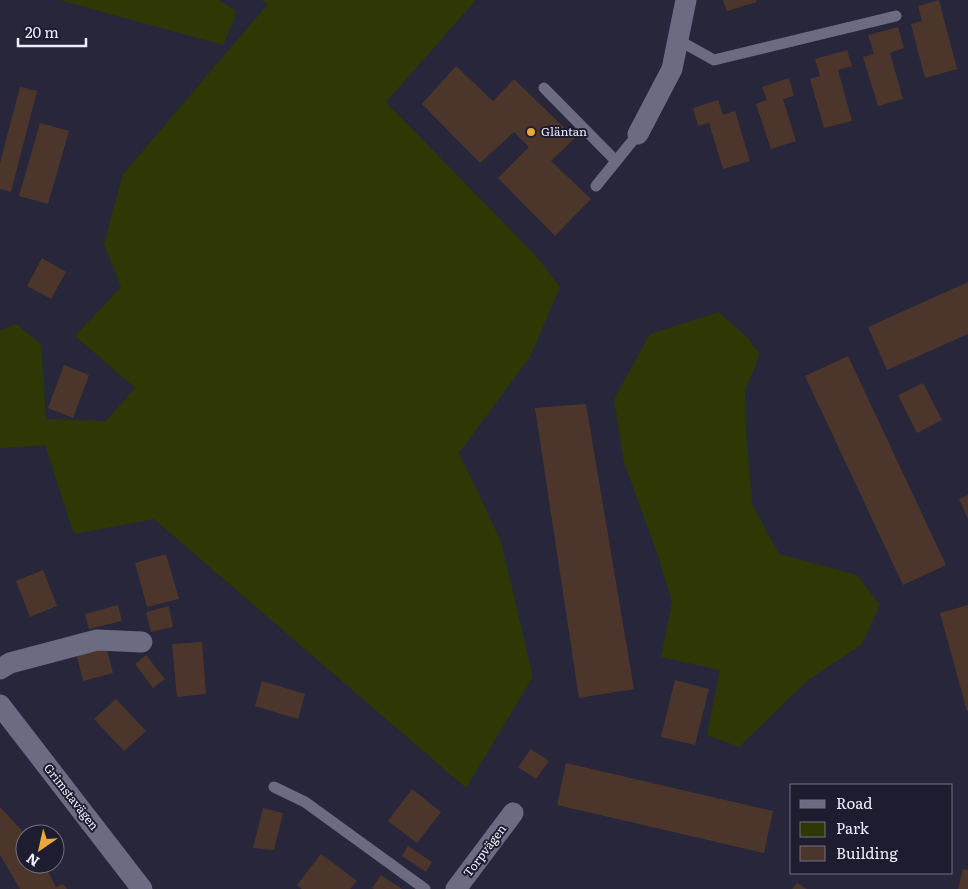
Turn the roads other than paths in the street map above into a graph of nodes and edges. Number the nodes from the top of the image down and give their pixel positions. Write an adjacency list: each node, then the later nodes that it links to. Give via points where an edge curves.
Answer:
1 (686, 0): 3 (street)
2 (896, 16): 3 (lane, via 714,60)
3 (678, 40): 5 (street, via 672,69)
4 (544, 88): 6 (lane)
5 (638, 134): 6 (lane)
6 (616, 161): 7 (lane)
7 (596, 186)
8 (142, 642): 9 (street, via 97,640 10,663)
9 (0, 669)
10 (0, 705): 13 (street, Grimstavägen)
11 (274, 787): 14 (lane, via 305,802)
12 (513, 813): 15 (street, Torpvägen)
13 (142, 889)
14 (425, 889)
15 (456, 889)

